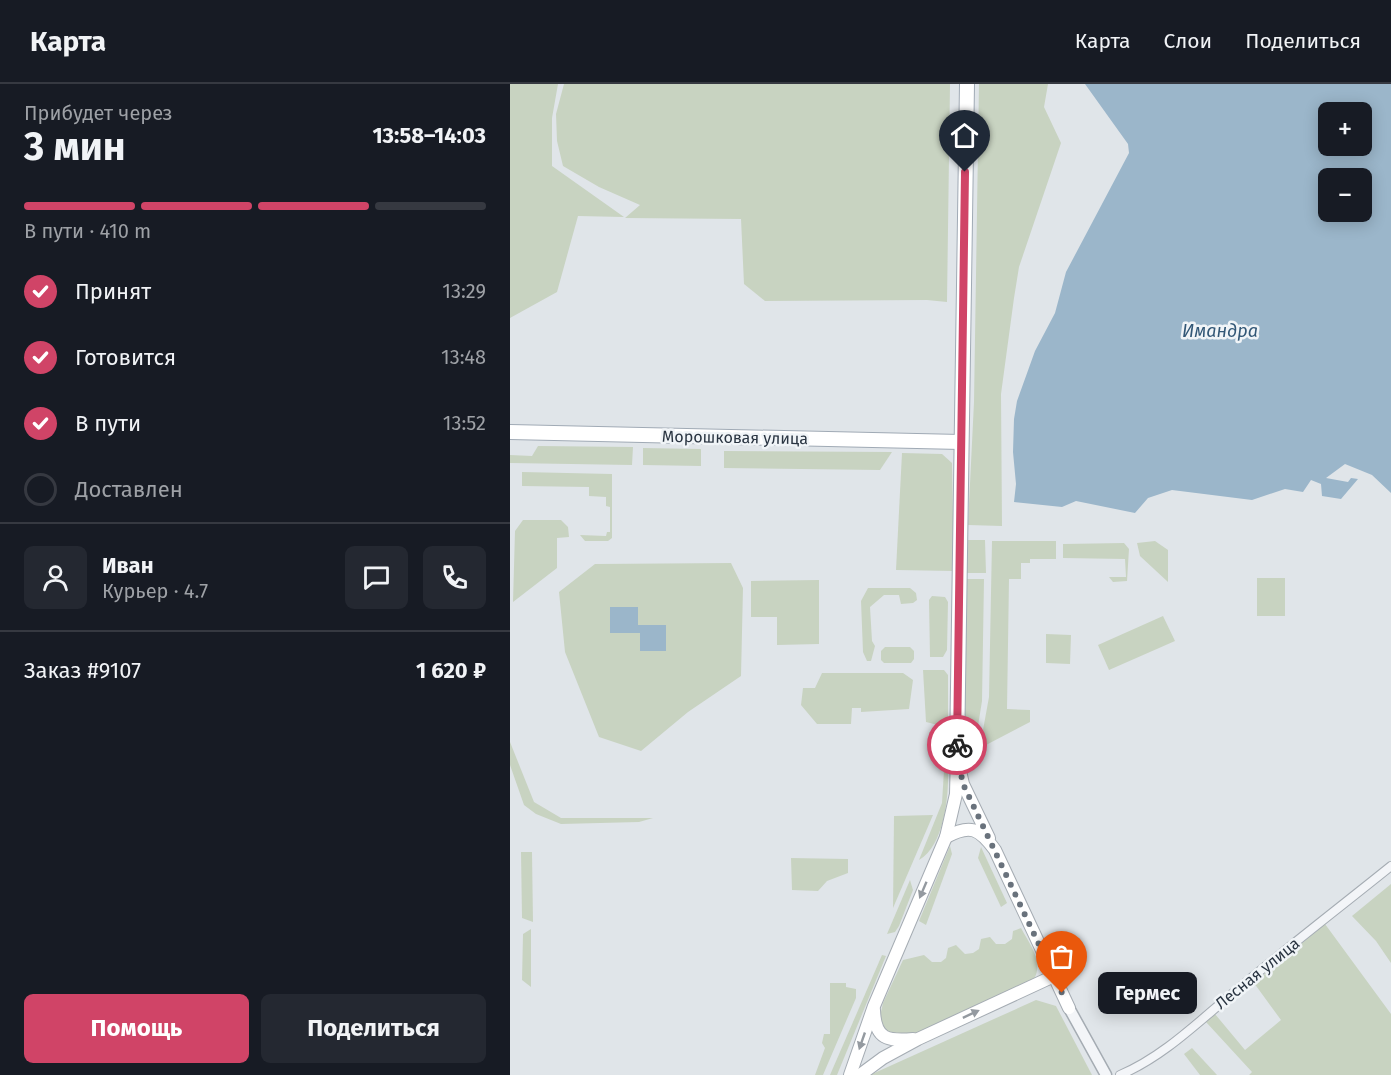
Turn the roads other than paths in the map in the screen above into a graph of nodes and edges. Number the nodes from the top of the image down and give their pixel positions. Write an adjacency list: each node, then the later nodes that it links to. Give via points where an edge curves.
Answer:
1 (967, 84): 3 (main road)
2 (510, 432): 3 (main road, Морошковая улица)
3 (961, 442): 4 (main road)
4 (957, 754): 5 (main road, via 956,794); 6 (main road, via 963,784)
5 (946, 837): 6 (main road, via 969,828); 11 (main road, one-way to 11)
6 (995, 850): 8 (main road)
7 (1391, 866): 17 (street, Лесная улица, via 1162,1052)
8 (1042, 951): 9 (main road); 10 (main road, via 1042,968)
9 (1054, 976): 10 (main road); 12 (main road)
10 (1033, 985): 12 (main road, via 1058,995); 13 (main road, one-way to 10)
11 (873, 1006): 13 (main road, via 878,1032 891,1041); 14 (main road, one-way to 14)
12 (1069, 1008): 16 (street)
13 (918, 1039): 15 (main road)
14 (850, 1075)
15 (860, 1075)
16 (1106, 1075)
17 (1120, 1075)

